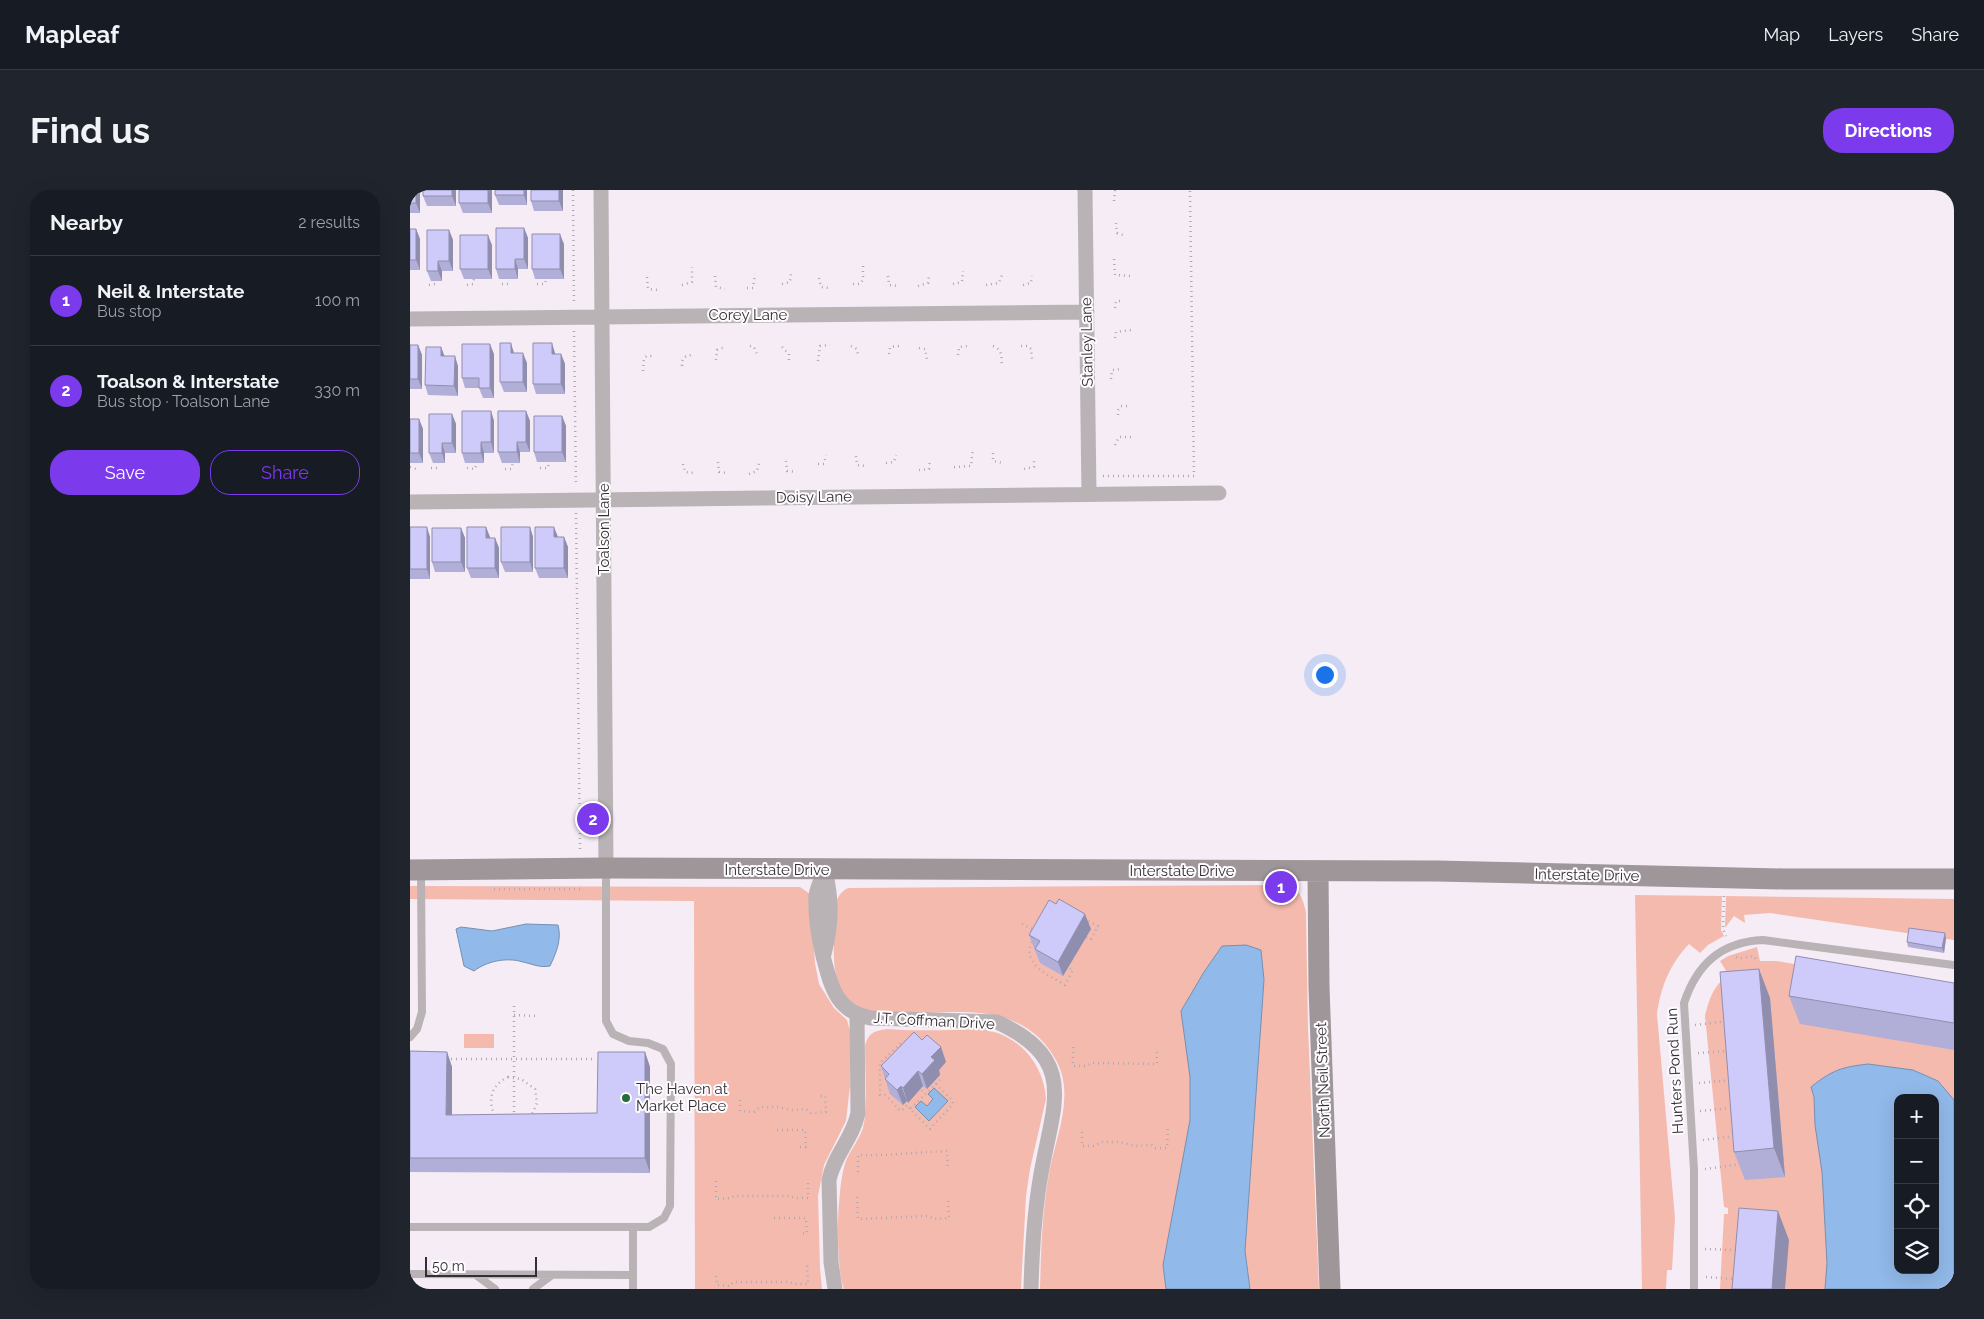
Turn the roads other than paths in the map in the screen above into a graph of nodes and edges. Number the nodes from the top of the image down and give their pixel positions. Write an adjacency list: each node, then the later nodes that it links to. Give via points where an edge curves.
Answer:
1 (601, 190): 4 (street, Toalson Lane)
2 (1085, 190): 3 (street, Stanley Lane)
3 (1087, 312): 4 (street, Corey Lane); 7 (street, Stanley Lane)
4 (602, 317): 5 (street, Corey Lane); 8 (street, Toalson Lane)
5 (410, 319)
6 (1219, 492): 7 (street, Doisy Lane)
7 (1089, 494): 8 (street, Doisy Lane)
8 (603, 500): 9 (street, Doisy Lane); 10 (street, Toalson Lane)
9 (410, 502)
10 (606, 868): 11 (main road, Interstate Drive); 12 (main road, Interstate Drive); 19 (lane, via 606,1021 613,1034 662,1049 671,1064 670,1206 664,1218 655,1224)
11 (416, 870): 17 (lane, via 422,1012 417,1029)
12 (825, 870): 13 (main road, Interstate Drive); 16 (street, J.T. Coffman Drive, via 830,894 830,932 823,956 834,992 842,1004)
13 (1318, 871): 14 (main road, Interstate Drive); 29 (main road, North Neil Street)
14 (1954, 879)
15 (1954, 965): 30 (lane, Hunters Pond Run, via 1746,940 1711,958 1698,972 1684,1003 1694,1170)
16 (857, 1016): 27 (street, via 856,1126 834,1163 829,1180 831,1262); 28 (street, J.T. Coffman Drive, via 997,1022 1031,1041 1047,1060 1054,1080 1056,1102 1033,1232)
17 (410, 1036)
18 (410, 1227): 19 (lane)
19 (633, 1227): 23 (lane)
20 (410, 1274): 21 (lane)
21 (476, 1274): 22 (lane); 24 (lane)
22 (552, 1274): 23 (lane); 25 (lane)
23 (633, 1275): 26 (lane)
24 (495, 1289)
25 (533, 1289)
26 (633, 1289)
27 (835, 1289)
28 (1031, 1289)
29 (1330, 1289)
30 (1694, 1289)

